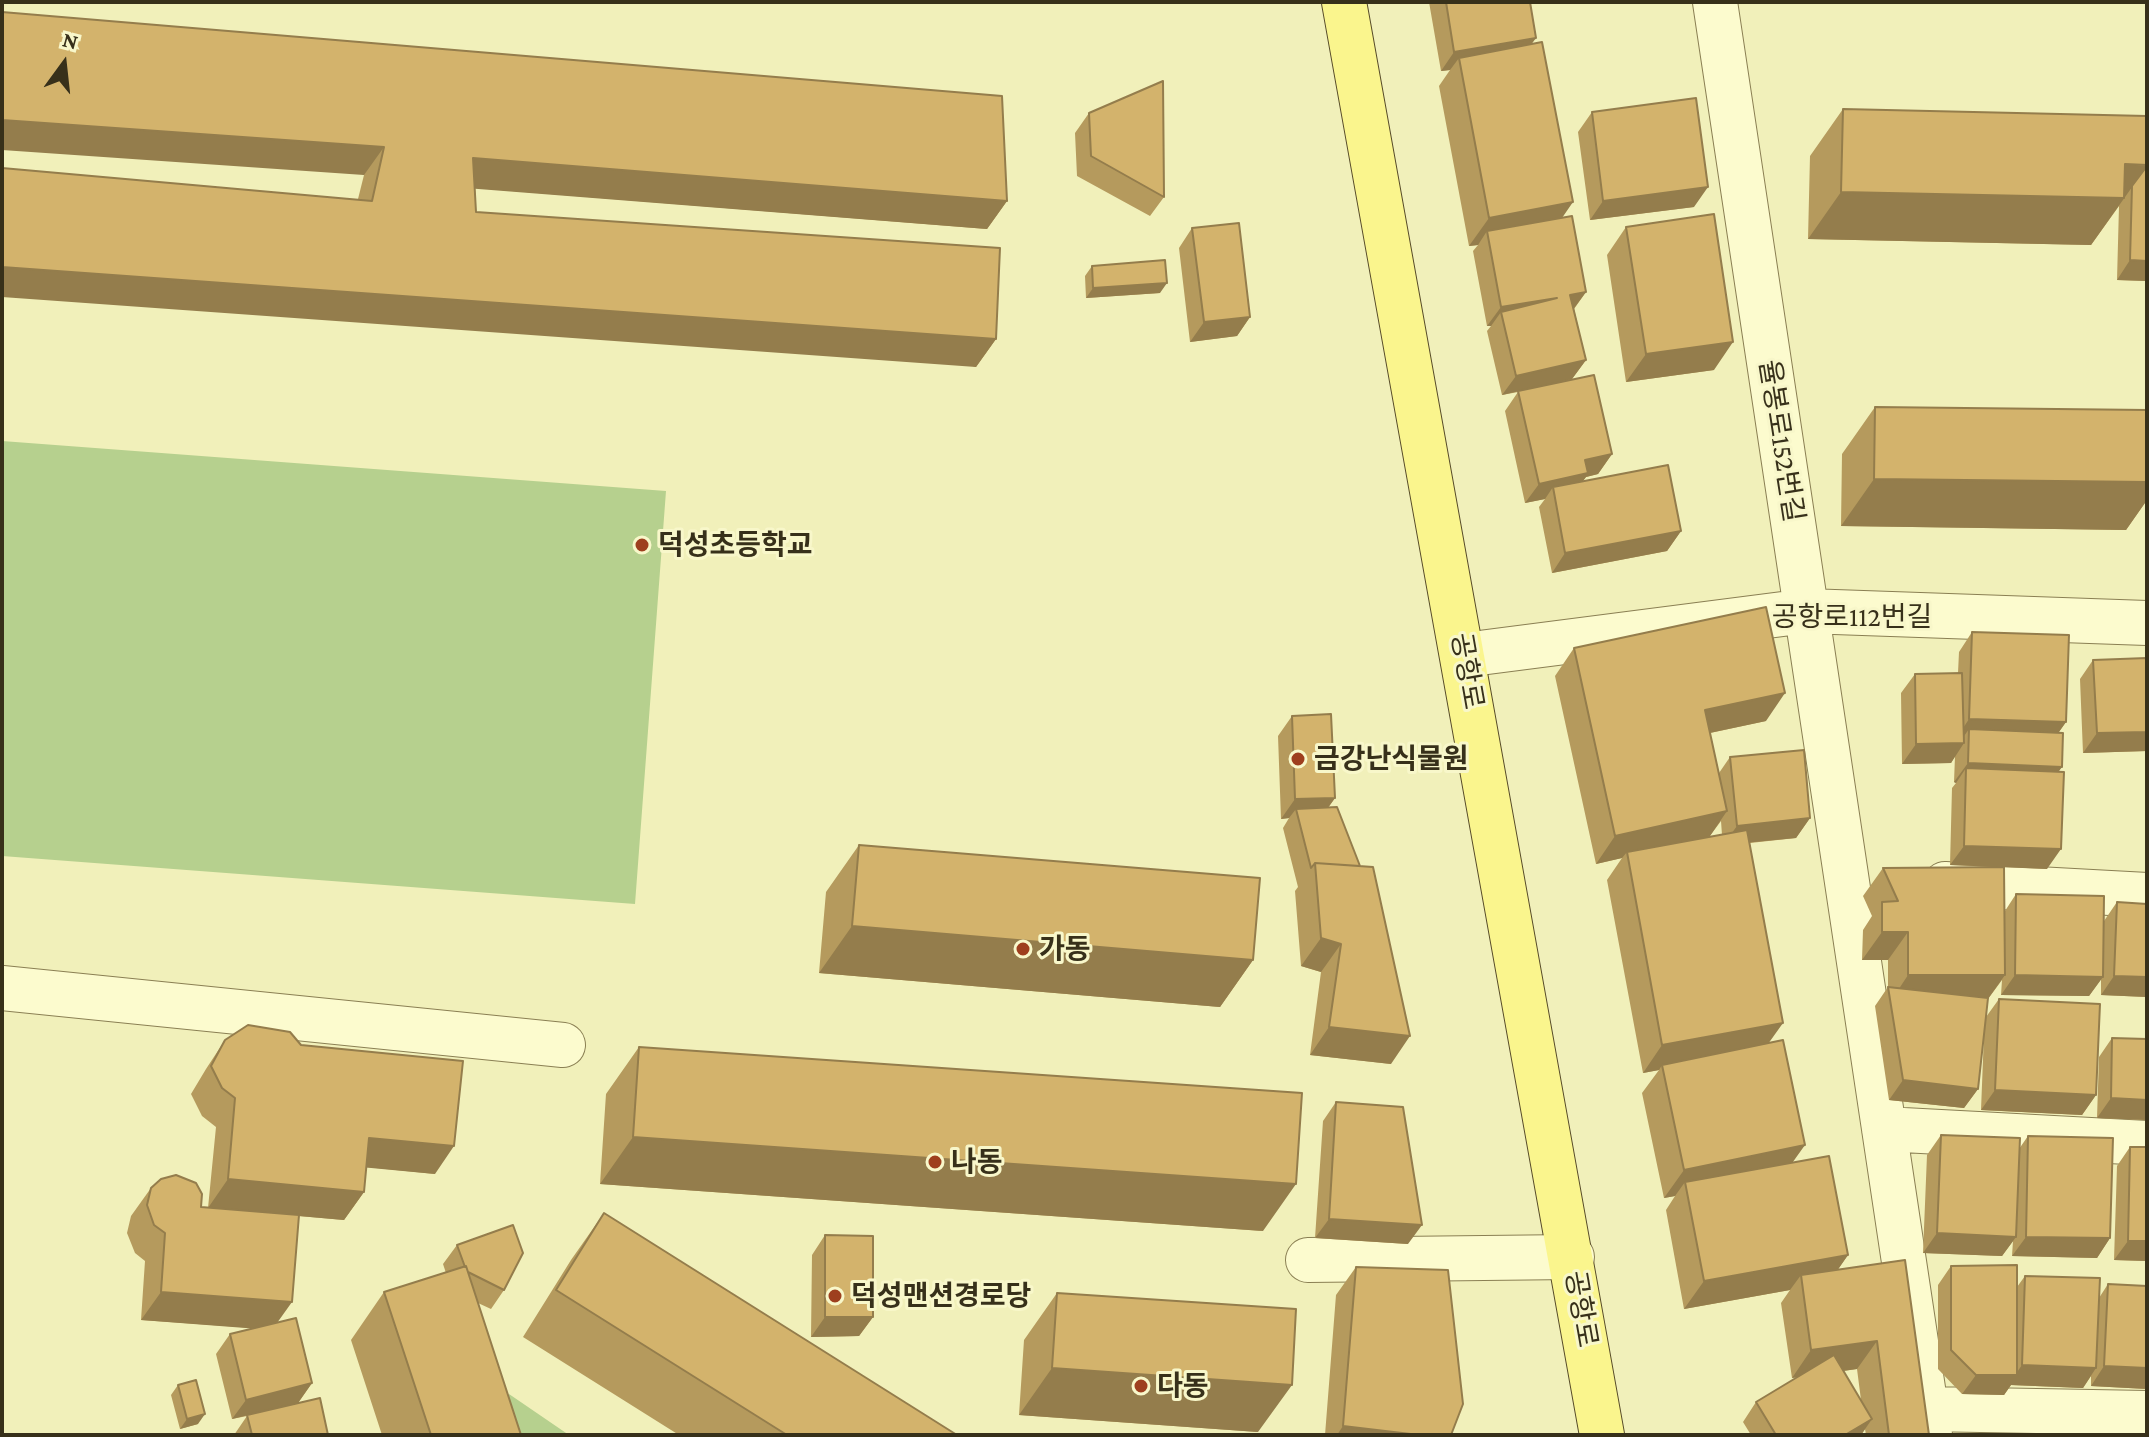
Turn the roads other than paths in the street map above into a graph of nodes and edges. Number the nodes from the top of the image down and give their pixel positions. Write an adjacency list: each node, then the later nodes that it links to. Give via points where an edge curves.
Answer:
1 (1344, 2): 5 (main road, 공항로)
2 (1715, 2): 3 (street, 율봉로152번길)
3 (1806, 611): 4 (street, 공항로112번길); 5 (street, 공항로112번길); 6 (street, 율봉로152번길)
4 (2147, 623)
5 (1464, 655): 12 (main road, 공항로)
6 (1847, 879): 7 (street); 10 (street, 율봉로152번길)
7 (2147, 895)
8 (2, 988): 9 (street)
9 (563, 1045)
10 (1884, 1129): 11 (street); 15 (street, 율봉로152번길)
11 (2147, 1143)
12 (1572, 1257): 13 (street); 16 (main road, 공항로)
13 (1308, 1260)
14 (2147, 1413): 15 (street, 율봉로152번길)
15 (1928, 1422)
16 (1602, 1435)

